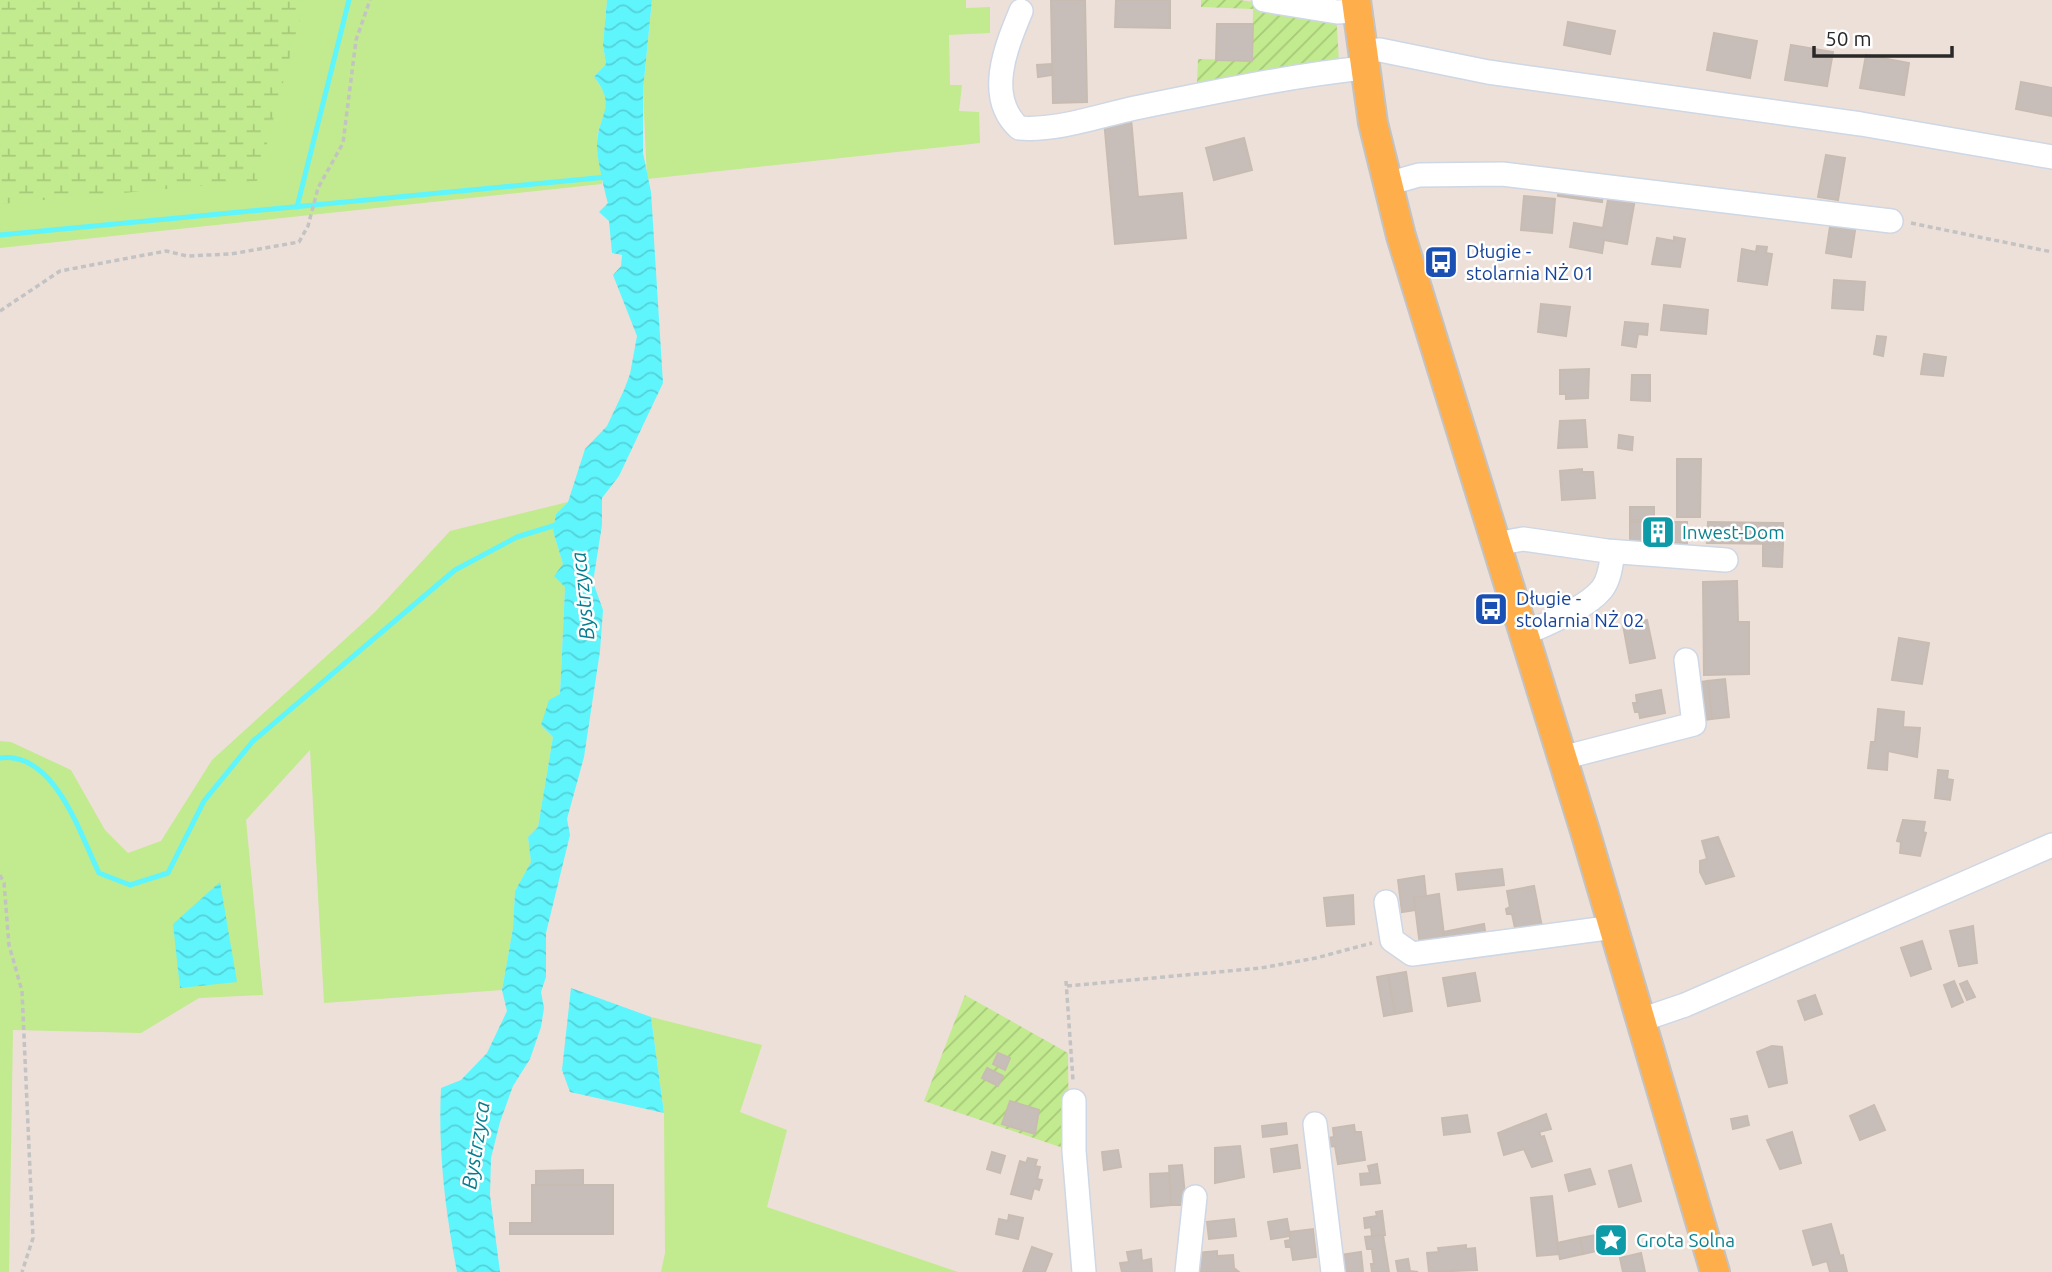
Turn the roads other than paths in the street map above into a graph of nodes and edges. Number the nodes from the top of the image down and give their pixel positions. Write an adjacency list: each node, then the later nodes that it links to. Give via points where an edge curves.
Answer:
1 (1264, 0): 2 (street, via 1338,12)
2 (1356, 5): 4 (main road)
3 (1021, 12): 4 (street, via 1004,54 1001,90 1003,107 1019,128 1070,124 1327,72)
4 (1362, 59): 5 (street, via 1380,50 1488,72 1861,124); 6 (main road)
5 (2052, 157)
6 (1387, 184): 7 (street, via 1419,175 1502,174); 8 (main road)
7 (1891, 221)
8 (1496, 544): 9 (street, via 1523,539); 11 (main road)
9 (1613, 552): 10 (street); 11 (street, via 1602,590)
10 (1726, 560)
11 (1524, 634): 13 (main road)
12 (1686, 660): 13 (street, via 1693,724)
13 (1562, 758): 16 (main road)
14 (2052, 845): 17 (street, via 1685,1006)
15 (1386, 902): 16 (street, via 1392,940 1412,954)
16 (1614, 927): 17 (main road)
17 (1641, 1020): 24 (main road)
18 (1074, 1101): 21 (street)
19 (1315, 1124): 23 (street)
20 (1195, 1197): 22 (street)
21 (1084, 1272)
22 (1187, 1272)
23 (1333, 1272)
24 (1714, 1272)

